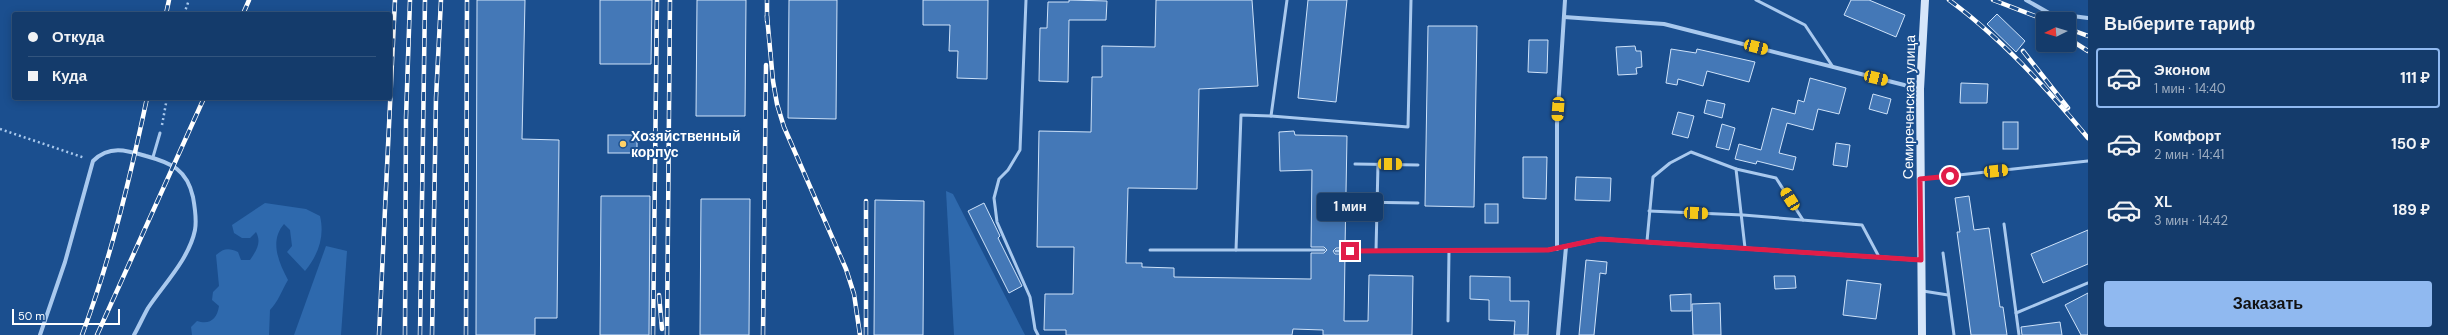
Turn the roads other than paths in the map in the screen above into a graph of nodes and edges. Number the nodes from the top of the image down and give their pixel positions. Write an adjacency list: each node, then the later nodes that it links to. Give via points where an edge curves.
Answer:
1 (1026, 0): 48 (lane, via 1020,150 1008,170 999,179 994,198 997,222 1030,297 1034,329)
2 (1287, 0): 12 (lane)
3 (1411, 0): 12 (lane, via 1408,127)
4 (1565, 0): 8 (street)
5 (1756, 0): 10 (lane, via 1805,25)
6 (1925, 0): 11 (main road, Семиреченская улица)
7 (2026, 0): 9 (street, via 2049,13)
8 (1564, 16): 10 (street, via 1664,24); 31 (street, via 1557,124)
9 (2088, 18)
10 (1833, 67): 11 (street)
11 (1920, 89): 20 (main road, Семиреченская улица)
12 (1271, 116): 33 (lane, via 1241,115)
13 (160, 133): 14 (lane)
14 (153, 157): 46 (street, via 114,149 101,153 93,160 65,262); 47 (street, via 174,166 184,175 190,186 195,209 195,230 178,265)
15 (2088, 161): 20 (lane)
16 (1355, 164): 17 (lane)
17 (1378, 164): 18 (lane); 22 (lane)
18 (1418, 165)
19 (1736, 169): 24 (lane, via 1691,152 1670,163 1653,177); 25 (lane); 26 (lane, via 1776,178)
20 (1920, 179): 40 (main road, Семиреченская улица)
21 (1354, 202): 22 (lane)
22 (1377, 202): 23 (lane); 36 (lane)
23 (1418, 203)
24 (1649, 211): 25 (lane); 28 (lane)
25 (1743, 215): 26 (lane); 30 (lane)
26 (1803, 220): 39 (lane, via 1862,225)
27 (2004, 224): 44 (lane)
28 (1647, 241): 29 (street, via 1600,239); 30 (street)
29 (1566, 247): 31 (street); 49 (street)
30 (1745, 248): 39 (street)
31 (1557, 249): 37 (street)
32 (1150, 250): 33 (lane)
33 (1236, 250): 34 (lane)
34 (1324, 250)
35 (1336, 250): 36 (lane)
36 (1376, 251): 37 (street)
37 (1449, 251): 45 (lane)
38 (1943, 253): 43 (lane)
39 (1878, 255): 40 (street)
40 (1921, 260): 42 (main road, Семиреченская улица)
41 (2088, 283): 44 (lane)
42 (1921, 291): 43 (lane); 50 (main road, Семиреченская улица)
43 (1948, 295): 51 (lane)
44 (2016, 313): 52 (lane)
45 (1448, 321)
46 (40, 335)
47 (134, 335)
48 (1038, 335)
49 (1558, 335)
50 (1922, 335)
51 (1954, 335)
52 (2019, 335)

